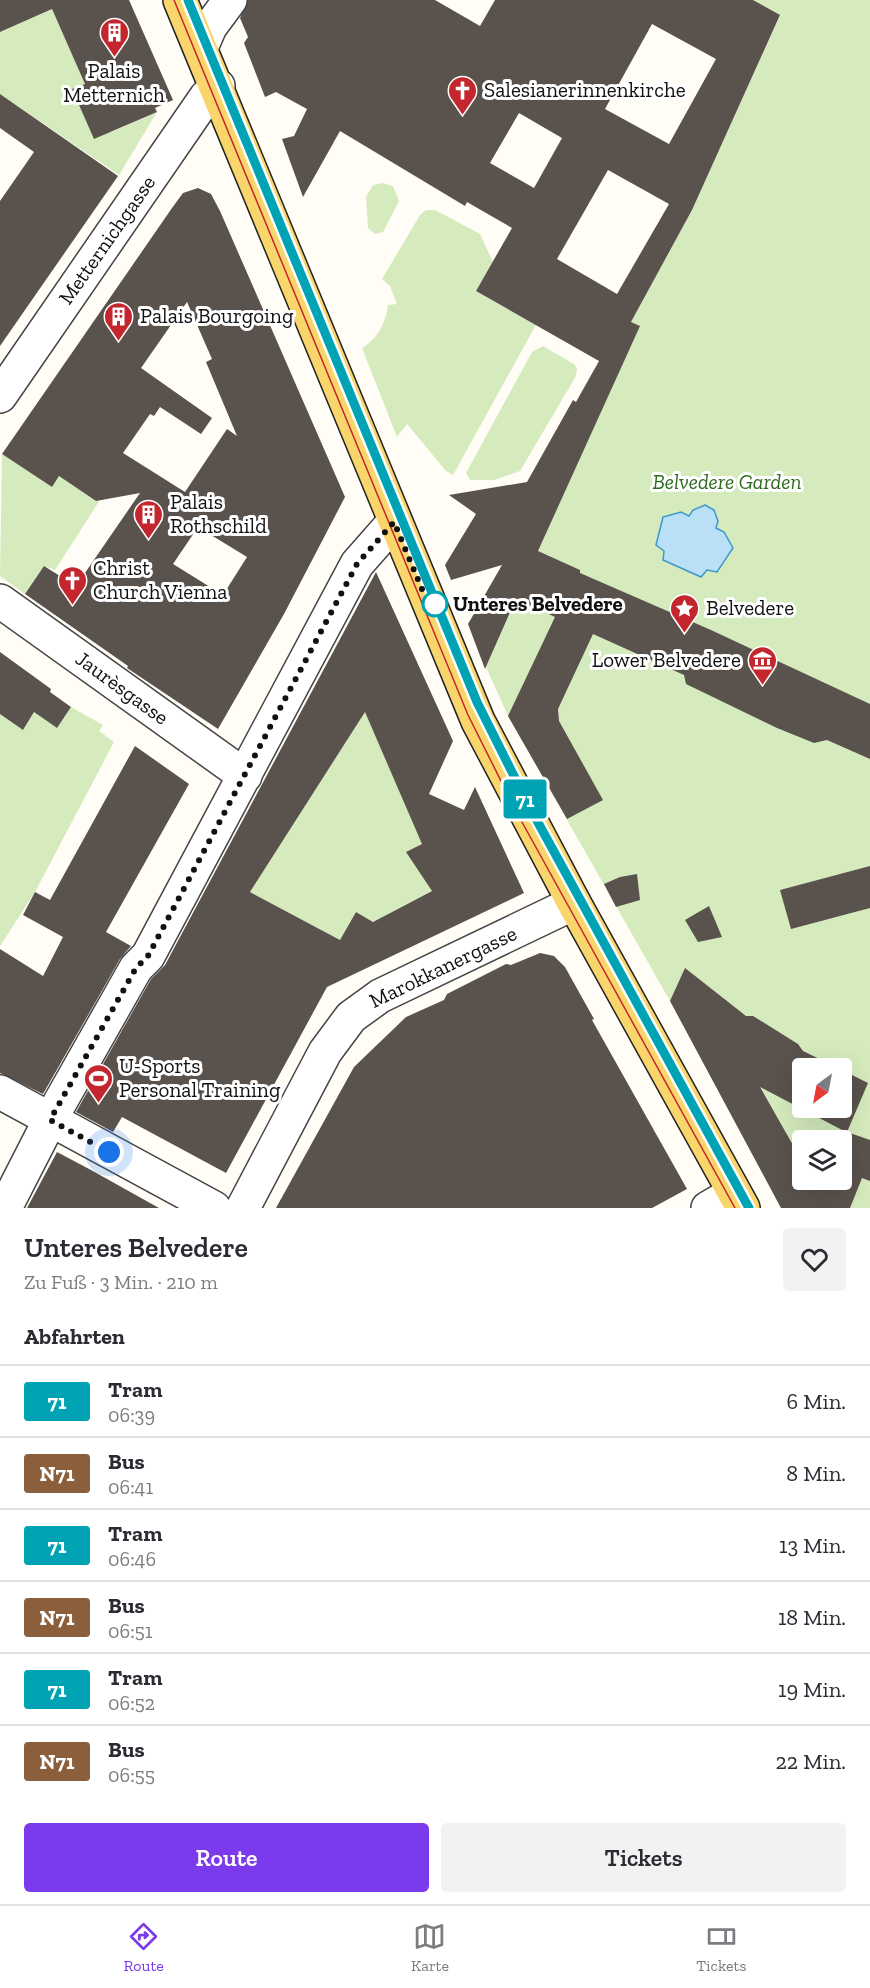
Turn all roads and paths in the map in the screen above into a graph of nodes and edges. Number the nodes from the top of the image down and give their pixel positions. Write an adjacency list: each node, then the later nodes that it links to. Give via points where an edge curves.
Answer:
1 (180, 0): 3 (main road)
2 (230, 0): 3 (street, via 210,27)
3 (201, 48): 4 (main road)
4 (218, 86): 5 (street, Metternichgasse, via 206,97); 6 (main road)
5 (0, 396)
6 (394, 522): 8 (street, via 357,564); 9 (main road, via 478,721)
7 (0, 601): 8 (street, Jaurèsgasse)
8 (244, 776): 11 (street, via 148,956 136,968)
9 (574, 903): 12 (main road); 15 (street, Marokkanergasse, via 380,996 351,1017 325,1052)
10 (0, 1092): 11 (street)
11 (50, 1120): 13 (street); 14 (street)
12 (728, 1203)
13 (5, 1208)
14 (214, 1208)
15 (243, 1208)

